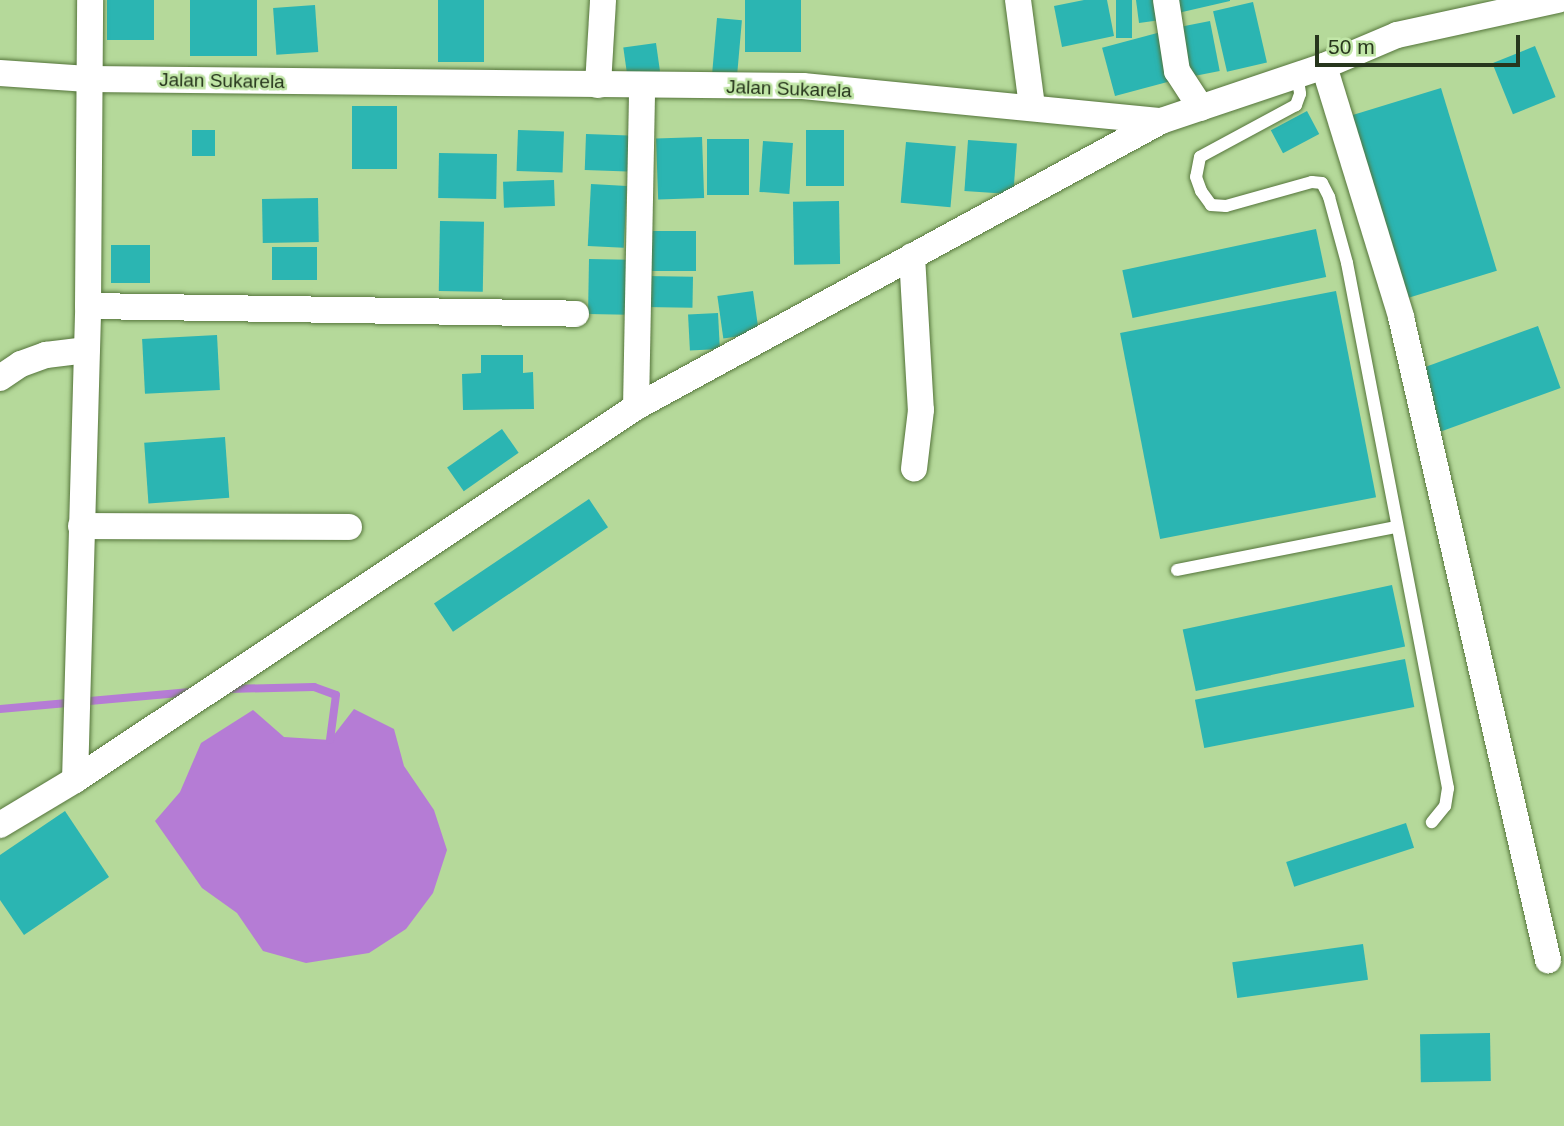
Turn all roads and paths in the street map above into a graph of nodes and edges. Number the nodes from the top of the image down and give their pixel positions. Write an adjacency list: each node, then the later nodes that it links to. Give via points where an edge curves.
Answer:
1 (90, 0): 9 (street)
2 (603, 0): 10 (street)
3 (1018, 0): 12 (street)
4 (1166, 0): 13 (street, via 1177,71)
5 (1558, 0): 6 (street, Jalan Sukarela, via 1397,35)
6 (1324, 66): 8 (street, Jalan Sukarela); 29 (street, via 1401,317)
7 (0, 73): 9 (street, Jalan Sukarela)
8 (1297, 74): 13 (street, Jalan Sukarela); 24 (lane, via 1300,94 1296,105 1200,157 1196,177 1211,205 1226,206 1322,183 1347,263)
9 (89, 79): 10 (street, Jalan Sukarela); 16 (street)
10 (598, 85): 11 (street, Jalan Sukarela)
11 (642, 85): 12 (street, Jalan Sukarela, via 803,86); 20 (street)
12 (1032, 107): 14 (street, Jalan Sukarela)
13 (1201, 108): 14 (street, Jalan Sukarela)
14 (1161, 121): 15 (street)
15 (912, 256): 20 (street); 21 (street, via 921,410)
16 (88, 306): 17 (street); 18 (street)
17 (576, 314)
18 (87, 350): 19 (street, via 46,355); 22 (street)
19 (0, 378)
20 (636, 407): 26 (street)
21 (915, 469)
22 (81, 526): 23 (street); 26 (street)
23 (349, 527)
24 (1397, 527): 25 (lane); 27 (lane, via 1448,788 1445,806)
25 (1177, 570)
26 (75, 780): 28 (street)
27 (1432, 822)
28 (0, 825)
29 (1548, 960)

